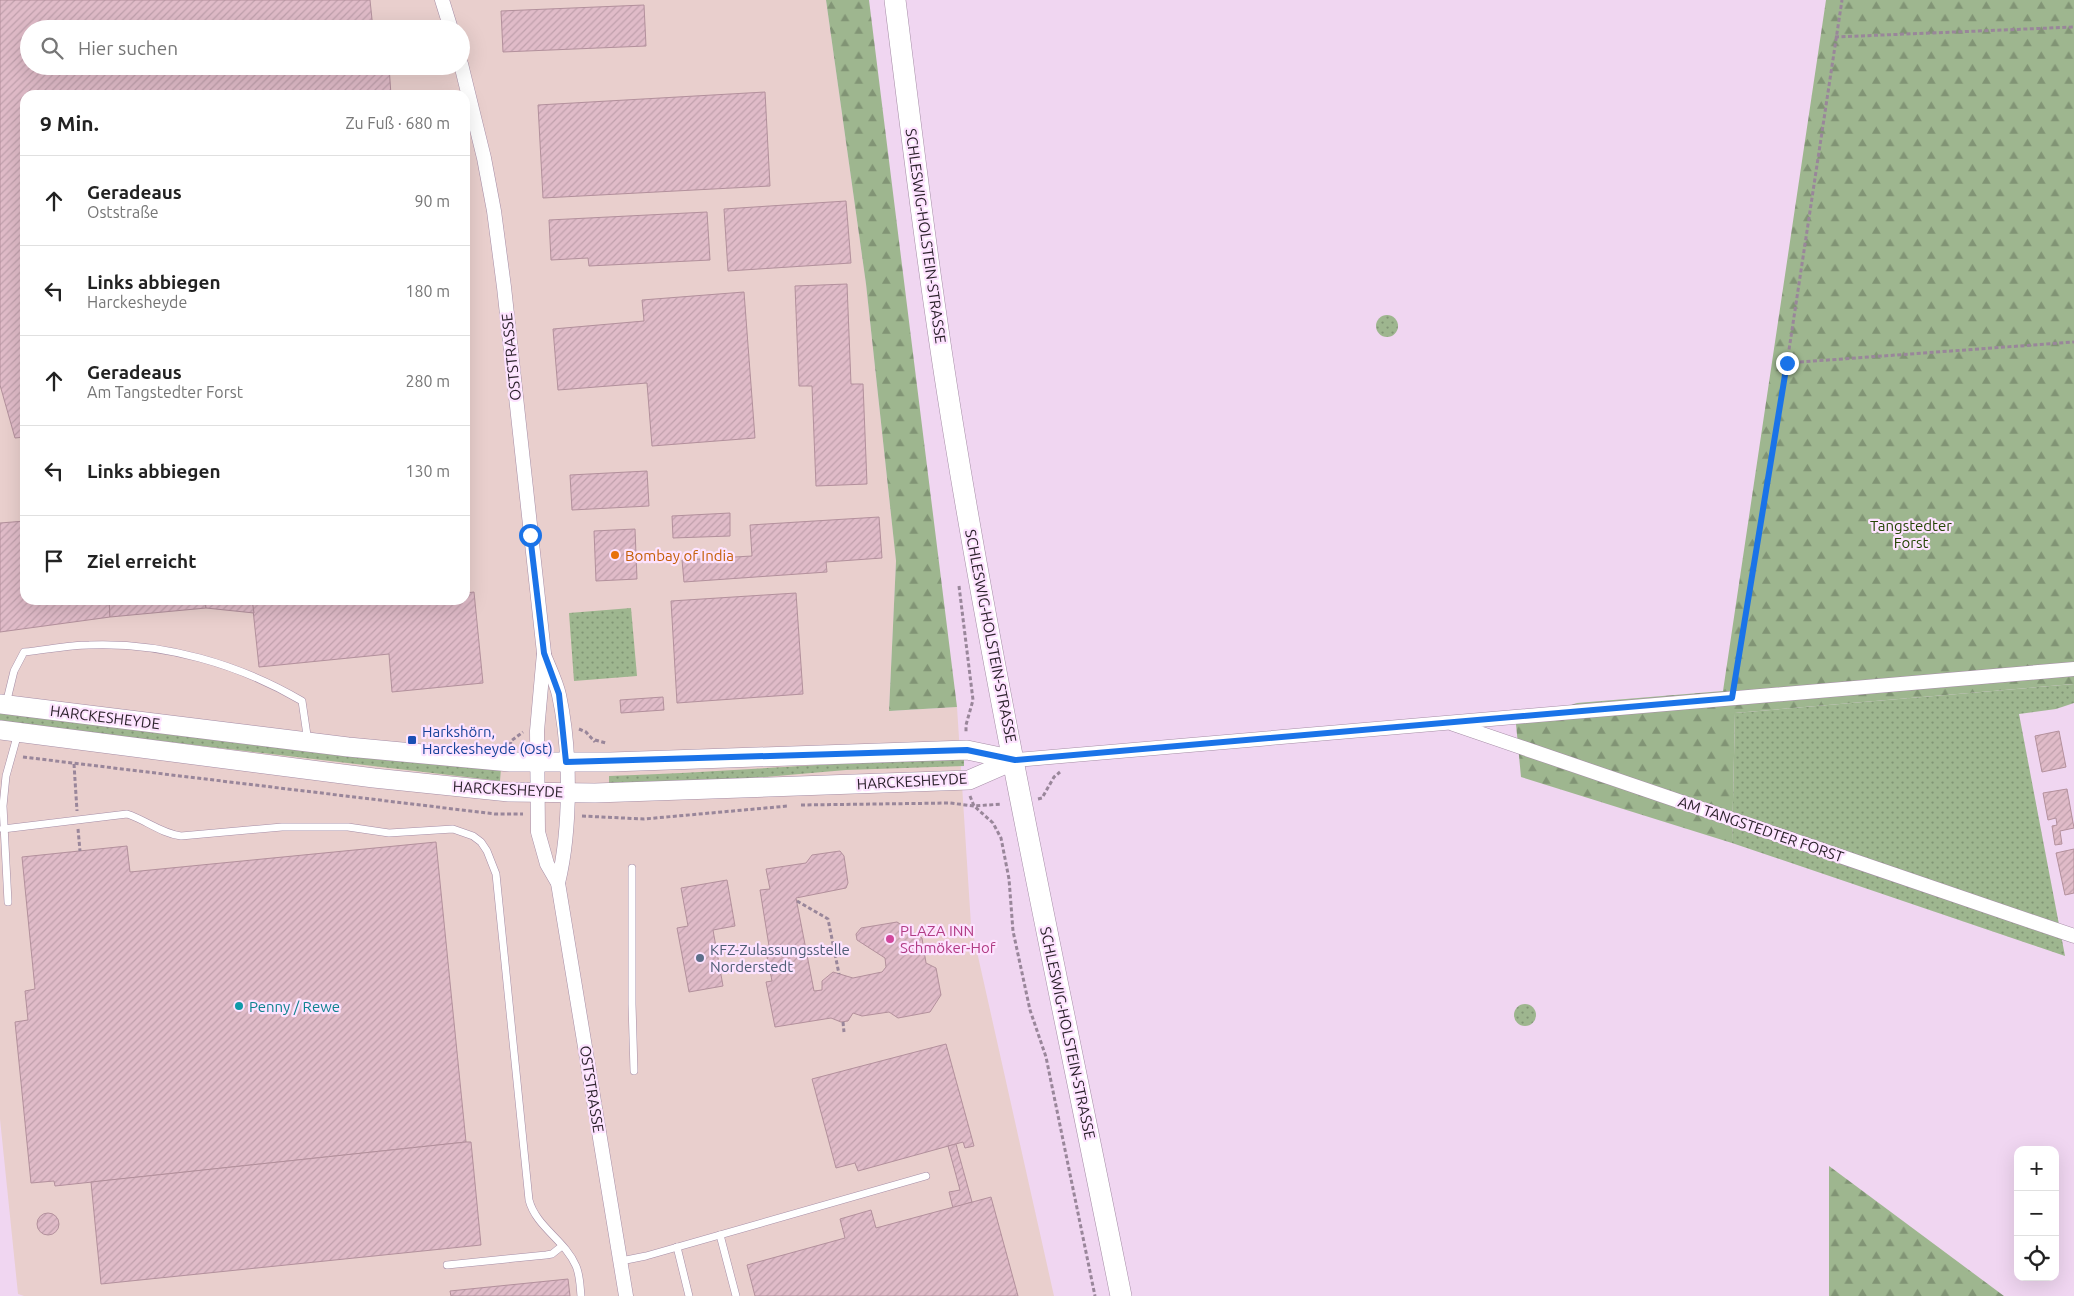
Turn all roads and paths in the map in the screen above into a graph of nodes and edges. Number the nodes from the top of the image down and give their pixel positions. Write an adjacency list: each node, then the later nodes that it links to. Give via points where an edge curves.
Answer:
1 (442, 0): 4 (street)
2 (895, 0): 27 (main road, SCHLESWIG-HOLSTEIN-STRASSE, via 954,436)
3 (1842, 0): 6 (path)
4 (448, 20)
5 (2074, 27): 6 (path)
6 (1835, 37): 11 (path)
7 (464, 75): 8 (street, OSTSTRASSE)
8 (468, 90)
9 (470, 98): 12 (street, OSTSTRASSE, via 494,212)
10 (2074, 342): 11 (path)
11 (1787, 363): 14 (path)
12 (544, 653): 28 (street, OSTSTRASSE); 29 (street, OSTSTRASSE, via 559,694)
13 (2074, 669): 14 (street, AM TANGSTEDTER FORST)
14 (1732, 698): 16 (street, AM TANGSTEDTER FORST)
15 (3, 704): 22 (main road, HARCKESHEYDE); 22 (lane, via 24,652 89,645 160,648 223,666 278,687 302,701)
16 (1448, 722): 25 (street, AM TANGSTEDTER FORST); 45 (street, AM TANGSTEDTER FORST)
17 (966, 725): 19 (path)
18 (577, 728): 24 (path, via 595,740)
19 (966, 730)
20 (9, 731): 26 (lane); 30 (main road, HARCKESHEYDE, via 374,778 503,792)
21 (529, 731): 23 (path, via 520,732 510,741)
22 (308, 742): 28 (main road, HARCKESHEYDE)
23 (510, 746)
24 (595, 746)
25 (1082, 754): 27 (street, AM TANGSTEDTER FORST); 33 (path, via 1054,777 1042,798)
26 (12, 756): 38 (path, via 495,814); 40 (lane, via 4,789)
27 (1015, 760): 29 (main road, HARCKESHEYDE, via 967,750); 31 (main road, HARCKESHEYDE, via 969,780); 61 (main road, SCHLESWIG-HOLSTEIN-STRASSE)
28 (537, 762): 29 (main road, HARCKESHEYDE); 30 (street, OSTSTRASSE)
29 (566, 762): 31 (street, OSTSTRASSE)
30 (536, 792): 31 (main road, HARCKESHEYDE); 42 (street, OSTSTRASSE, via 538,832 547,864)
31 (566, 793): 42 (street, OSTSTRASSE, via 567,832)
32 (970, 797): 37 (path)
33 (1036, 799)
34 (997, 804): 37 (path)
35 (799, 805): 37 (path, via 950,803)
36 (790, 806): 39 (path, via 644,819)
37 (974, 806): 60 (path, via 993,823 1001,838 1010,879 1013,931 1030,1010 1046,1057)
38 (524, 814)
39 (575, 816)
40 (2, 828): 44 (lane); 52 (lane, via 127,814 166,834 181,836 305,826 389,832 445,829 473,836 487,851 496,874 529,1200 537,1218)
41 (632, 868): 49 (lane)
42 (558, 883): 54 (street, OSTSTRASSE)
43 (797, 901): 46 (path, via 828,919)
44 (8, 902)
45 (2074, 936)
46 (839, 974)
47 (843, 1022): 48 (path)
48 (844, 1032)
49 (634, 1071)
50 (926, 1176): 51 (lane)
51 (720, 1235): 53 (lane); 59 (lane)
52 (562, 1246): 55 (lane, via 546,1255); 56 (lane, via 576,1266)
53 (676, 1247): 54 (lane); 58 (lane)
54 (621, 1261): 57 (street, OSTSTRASSE)
55 (447, 1265)
56 (581, 1296)
57 (626, 1296)
58 (690, 1296)
59 (736, 1296)
60 (1095, 1296)
61 (1121, 1296)

